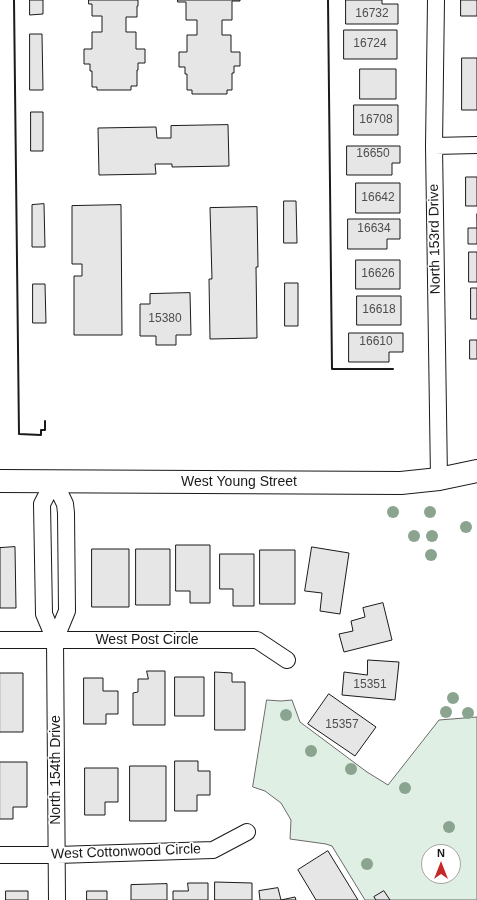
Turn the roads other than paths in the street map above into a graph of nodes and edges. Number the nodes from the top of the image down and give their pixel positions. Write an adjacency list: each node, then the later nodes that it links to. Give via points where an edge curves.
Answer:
1 (436, 0): 3 (street, North 153rd Drive)
2 (477, 145): 3 (street)
3 (434, 146): 5 (street, North 153rd Drive)
4 (477, 471): 5 (street, West Young Street)
5 (439, 479): 7 (street, West Young Street, via 401,483)
6 (0, 481): 7 (street, West Young Street)
7 (54, 481): 9 (street, North 154th Drive, via 65,504 67,611); 9 (street, North 154th Drive, via 42,504 44,614)
8 (0, 640): 9 (street, West Post Circle)
9 (55, 640): 10 (street, West Post Circle, via 258,640); 13 (street, North 154th Drive)
10 (287, 660)
11 (247, 832): 13 (street, West Cottonwood Circle, via 213,850)
12 (0, 855): 13 (street, West Cottonwood Circle)
13 (57, 855): 14 (street, North 154th Drive)
14 (57, 900)

